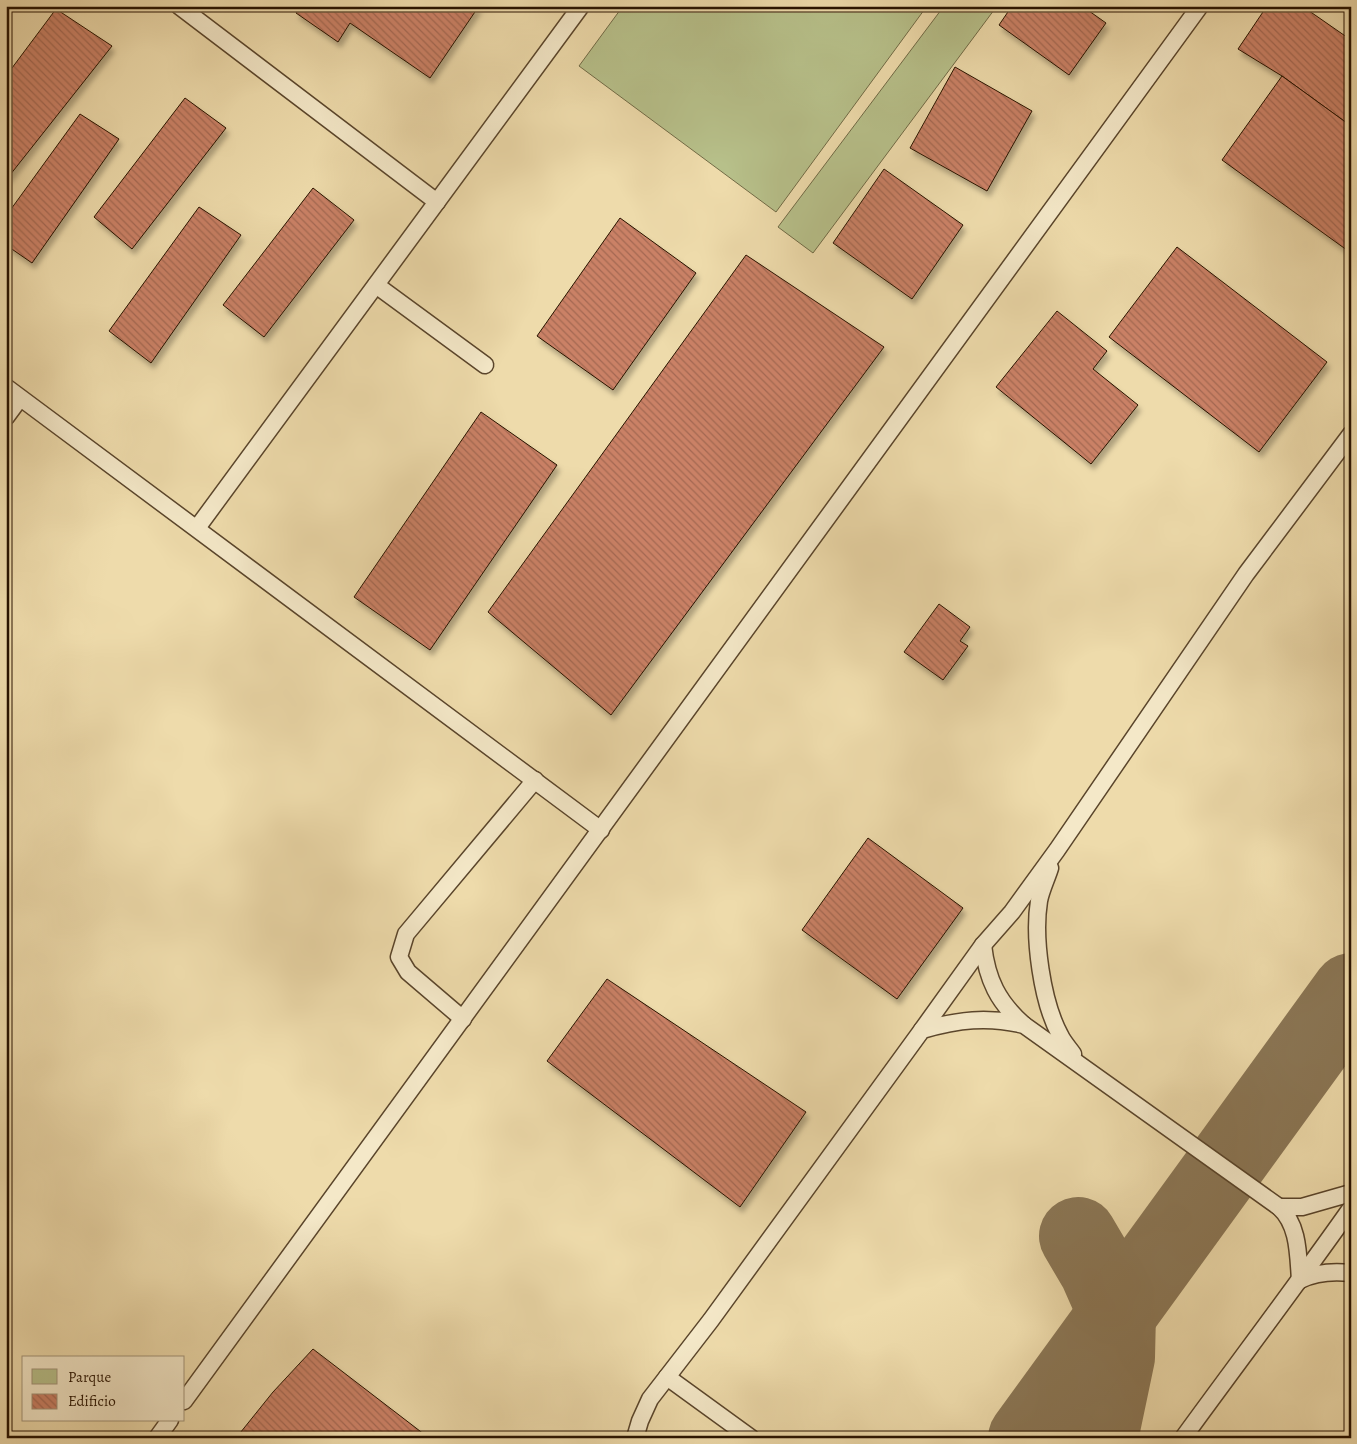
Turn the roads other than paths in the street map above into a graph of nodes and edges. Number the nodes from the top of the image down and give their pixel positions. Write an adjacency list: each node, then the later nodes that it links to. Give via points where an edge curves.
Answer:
1 (179, 6): 4 (lane)
2 (581, 6): 4 (lane)
3 (1200, 6): 13 (lane)
4 (437, 202): 5 (lane)
5 (376, 285): 6 (lane); 11 (lane)
6 (485, 364)
7 (6, 387): 8 (lane)
8 (20, 398): 9 (lane); 11 (lane)
9 (6, 417)
10 (1351, 434): 14 (lane, via 1241,582)
11 (197, 528): 12 (lane)
12 (535, 780): 13 (lane); 16 (lane, via 406,934 399,957 408,972)
13 (601, 830): 16 (lane)
14 (1057, 850): 15 (lane, via 1012,912); 19 (lane, via 1039,900 1040,972 1060,1035)
15 (983, 945): 17 (lane, via 987,973 995,990); 18 (lane)
16 (463, 1019): 26 (lane)
17 (1024, 1025): 18 (lane, via 1007,1020 975,1020); 19 (lane)
18 (922, 1030): 25 (lane)
19 (1079, 1062): 21 (lane)
20 (1351, 1193): 21 (lane, via 1302,1207)
21 (1279, 1207): 24 (lane, via 1287,1213 1293,1229 1300,1259)
22 (1351, 1208): 24 (lane)
23 (1351, 1272): 24 (lane, via 1326,1272)
24 (1300, 1280): 31 (lane)
25 (667, 1377): 29 (lane, via 650,1398); 30 (lane)
26 (185, 1400)
27 (169, 1422): 28 (lane)
28 (157, 1438)
29 (635, 1438)
30 (751, 1438)
31 (1183, 1438)

